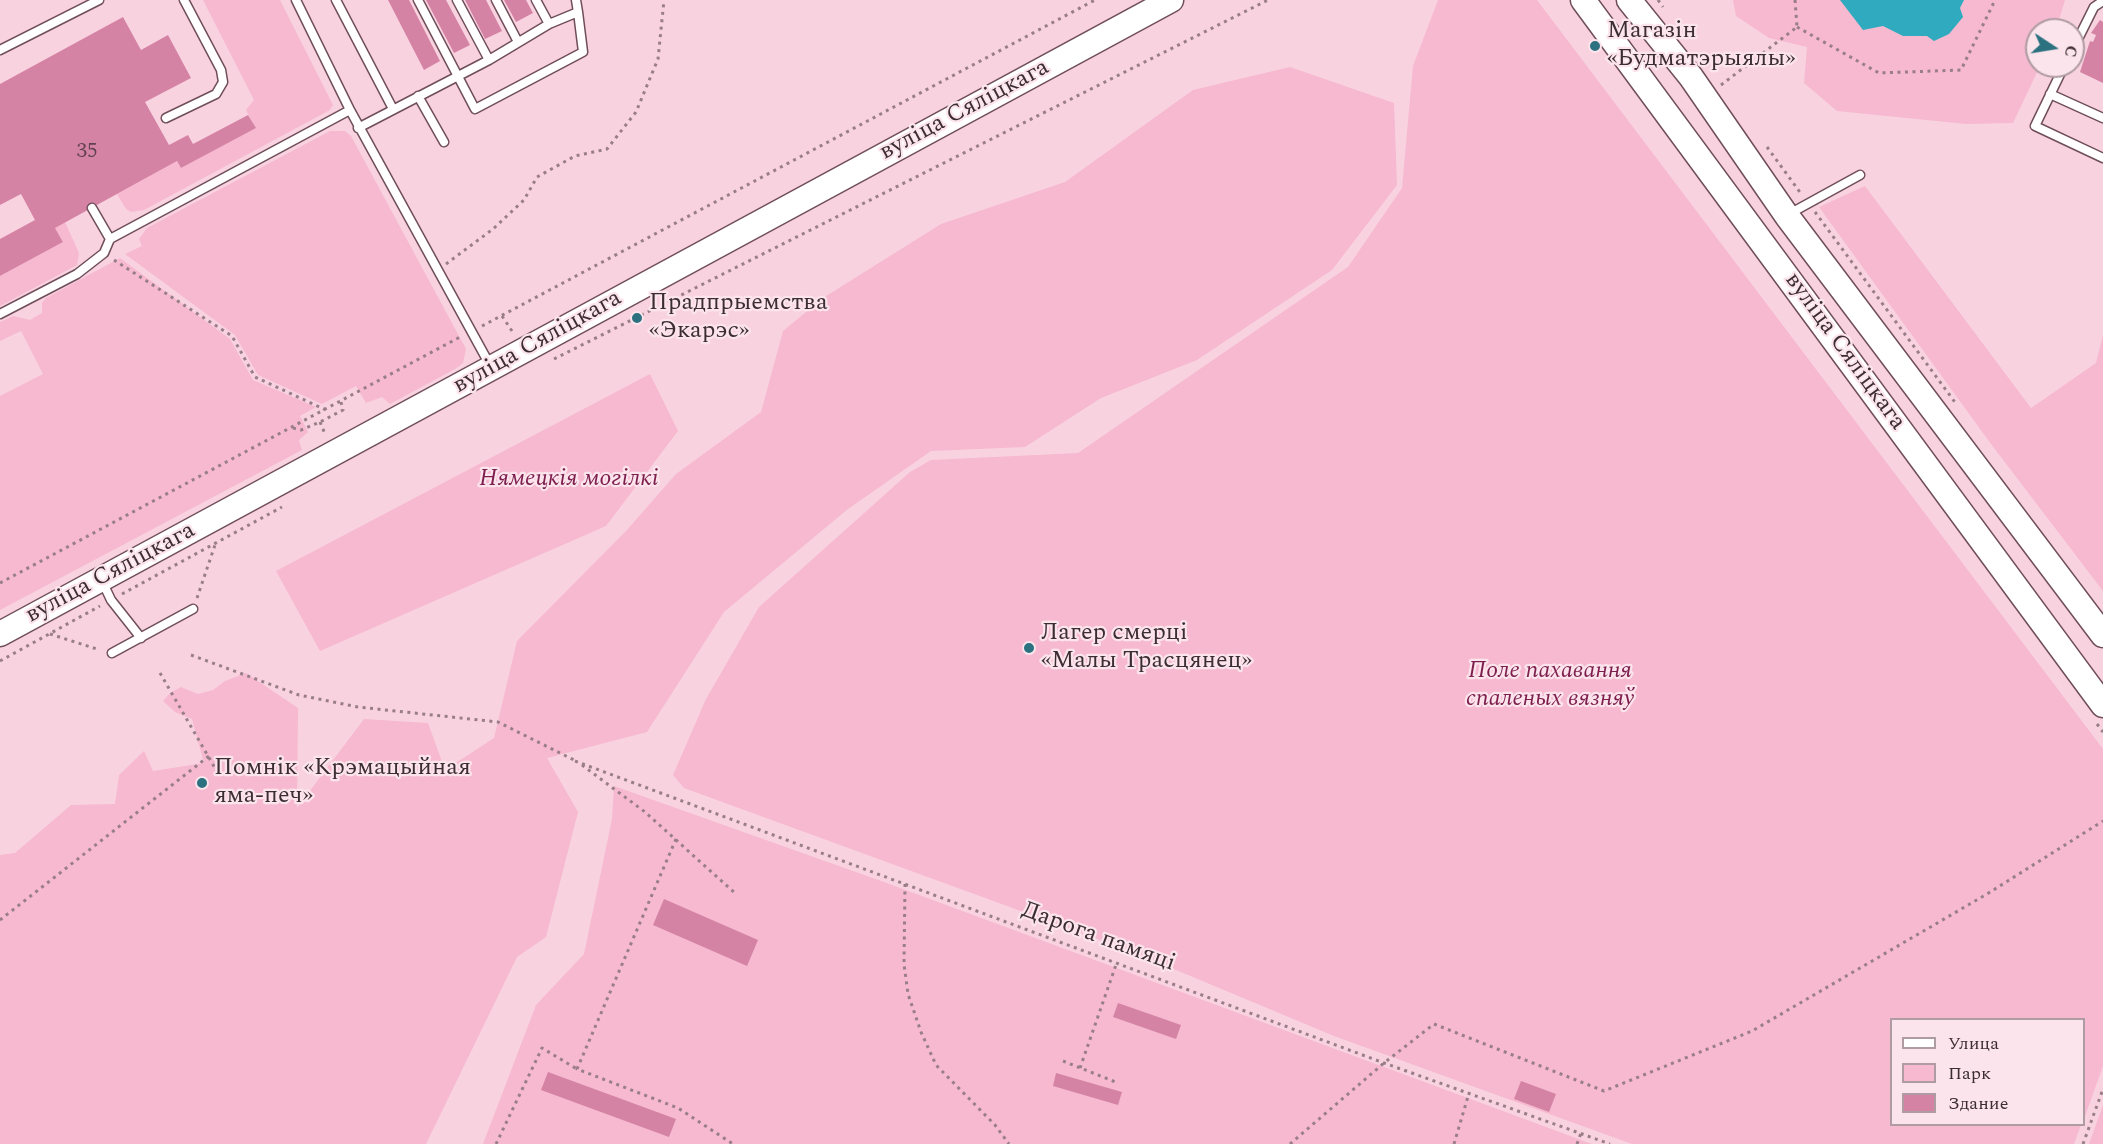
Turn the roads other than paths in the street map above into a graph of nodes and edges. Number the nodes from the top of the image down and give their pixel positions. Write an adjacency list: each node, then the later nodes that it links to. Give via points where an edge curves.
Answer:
1 (99, 0): 18 (lane)
2 (184, 0): 28 (lane, via 222,70 223,82 216,94)
3 (296, 0): 27 (lane)
4 (336, 0): 26 (lane)
5 (418, 0): 20 (lane)
6 (457, 0): 19 (lane)
7 (496, 0): 17 (lane)
8 (536, 0): 15 (lane)
9 (576, 0): 14 (lane)
10 (1171, 0): 38 (main road, вуліца Сяліцкага)
11 (1583, 0): 25 (main road, вуліца Сяліцкага)
12 (1629, 0): 21 (main road, вуліца Сяліцкага)
13 (2103, 1): 16 (lane, via 2094,7)
14 (578, 12): 15 (lane); 20 (lane, via 583,52 475,109)
15 (549, 24): 17 (lane)
16 (2085, 25)
17 (518, 42): 19 (lane)
18 (0, 50)
19 (489, 60): 20 (lane)
20 (458, 75): 24 (lane)
21 (1691, 77): 25 (main road); 35 (main road, вуліца Сяліцкага)
22 (2058, 78): 23 (lane)
23 (2050, 94): 29 (lane); 32 (lane, via 2035,126)
24 (418, 96): 26 (lane); 31 (lane)
25 (1660, 101): 45 (main road, вуліца Сяліцкага)
26 (393, 109): 30 (lane)
27 (350, 110): 30 (lane); 36 (lane)
28 (166, 118)
29 (2103, 118)
30 (358, 128): 38 (lane)
31 (444, 142)
32 (2103, 158)
33 (1860, 176): 35 (lane)
34 (92, 208): 36 (lane)
35 (1787, 216): 42 (main road, вуліца Сяліцкага)
36 (110, 239): 37 (lane, via 104,253 77,274)
37 (0, 314)
38 (492, 369): 39 (main road, вуліца Сяліцкага, via 333,452)
39 (107, 590): 41 (main road, вуліца Сяліцкага); 43 (lane)
40 (193, 609): 43 (lane)
41 (0, 634)
42 (2103, 635)
43 (141, 638): 44 (lane)
44 (112, 653)
45 (2103, 705)

